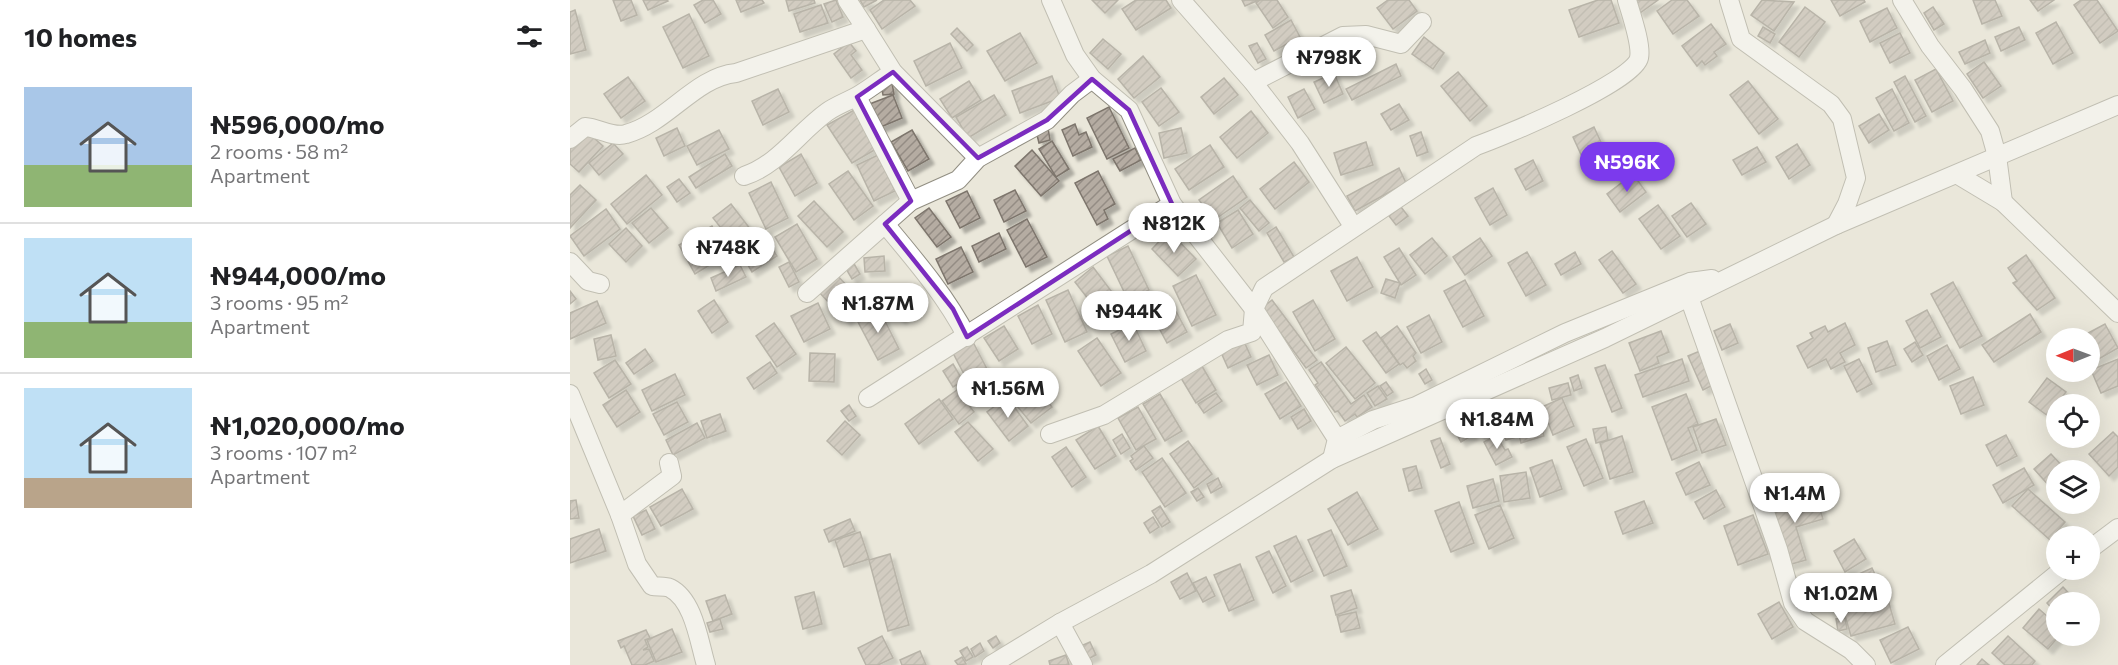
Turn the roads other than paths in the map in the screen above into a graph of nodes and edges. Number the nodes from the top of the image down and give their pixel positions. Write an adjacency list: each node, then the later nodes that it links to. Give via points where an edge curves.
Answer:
1 (847, 0): 8 (street)
2 (1181, 0): 11 (street)
3 (1627, 0): 24 (street, via 1640,52 1635,66 1599,91 1476,146)
4 (1728, 0): 23 (street, via 1741,39 1831,104 1842,119 1856,178)
5 (1905, 1): 15 (street, via 1930,46 1990,131)
6 (1056, 4): 10 (street, via 1075,55)
7 (1422, 22): 11 (street, via 1401,44 1366,35 1343,36)
8 (866, 29): 9 (street); 14 (street, via 723,74 664,116 625,135 585,127)
9 (893, 72): 12 (street); 16 (street)
10 (1092, 80): 16 (street, via 1047,120); 21 (street, via 1129,110)
11 (1253, 82): 24 (street, via 1300,143)
12 (857, 97): 18 (street, via 825,113 759,171); 19 (street)
13 (2118, 105): 15 (street)
14 (570, 139)
15 (1997, 156): 17 (street); 20 (street)
16 (978, 158): 19 (street, via 958,180)
17 (1958, 175): 20 (street); 23 (street)
18 (744, 176)
19 (911, 201): 22 (street)
20 (2003, 202): 31 (street)
21 (1172, 204): 30 (street); 32 (street)
22 (885, 224): 28 (street); 32 (street, via 952,309)
23 (1836, 225): 26 (street)
24 (1353, 226): 30 (street, via 1264,288)
25 (570, 262): 27 (street, via 588,281)
26 (1725, 277): 29 (street); 36 (street, via 1690,282 1565,333 1416,406 1373,420)
27 (600, 284)
28 (807, 293)
29 (1689, 297): 37 (street); 44 (street, via 1778,549 1793,603 1805,621)
30 (1254, 309): 35 (street, via 1252,332 1227,340 1104,415); 36 (street)
31 (2118, 313)
32 (967, 338): 34 (street)
33 (570, 394): 39 (street)
34 (868, 398)
35 (1050, 434)
36 (1337, 439): 37 (street)
37 (1332, 459): 43 (street, via 1151,574)
38 (669, 463): 39 (street, via 672,476)
39 (620, 515): 45 (street, via 637,564 652,586 669,588 682,598)
40 (2118, 528): 41 (street)
41 (2100, 542)
42 (2050, 580): 48 (street)
43 (1060, 623): 46 (street); 47 (street)
44 (1866, 664)
45 (706, 665)
46 (991, 665)
47 (1083, 665)
48 (1945, 665)

